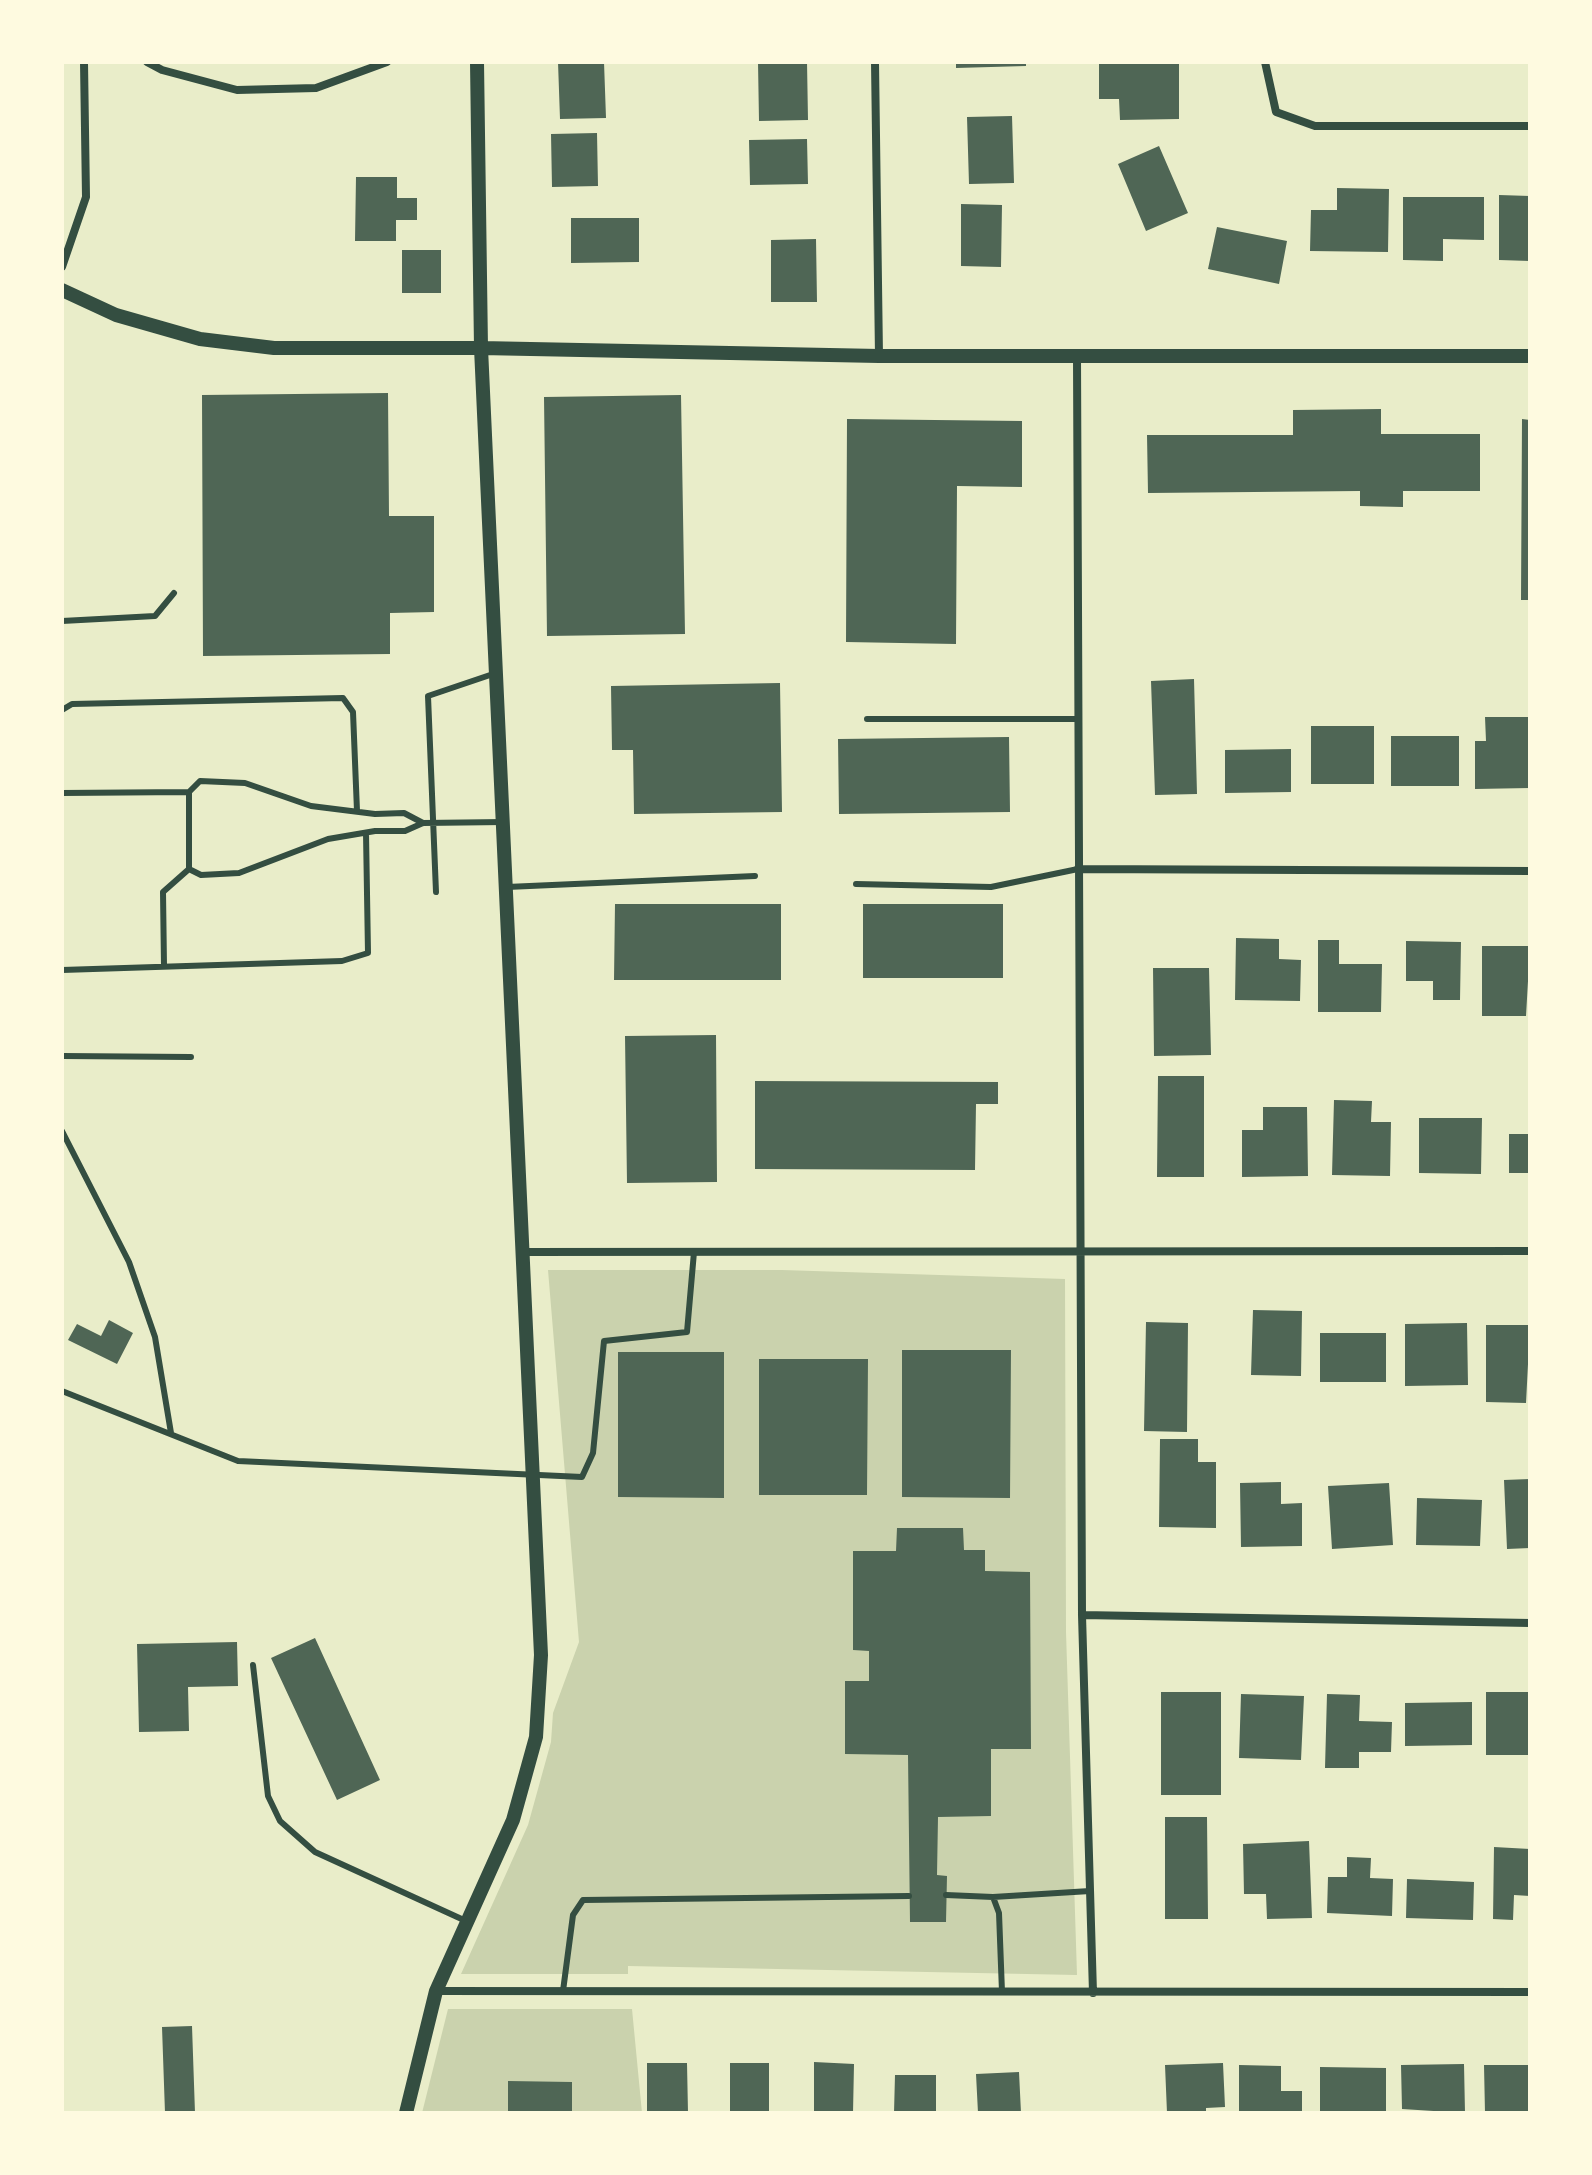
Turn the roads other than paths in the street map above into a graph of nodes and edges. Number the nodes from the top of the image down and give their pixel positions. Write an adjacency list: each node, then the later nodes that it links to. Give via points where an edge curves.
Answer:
1 (84, 62): 8 (street, via 86,197)
2 (147, 62): 3 (street, via 237,90 316,88)
3 (387, 62)
4 (477, 62): 10 (street)
5 (875, 62): 11 (street)
6 (1265, 62): 7 (street, via 1276,112 1315,126)
7 (1530, 126)
8 (62, 267)
9 (62, 290): 10 (street, via 116,315 200,339 274,348)
10 (481, 348): 11 (street); 16 (street)
11 (879, 356): 13 (street)
12 (1530, 356): 13 (street)
13 (1077, 357): 19 (street)
14 (174, 593): 15 (lane, via 155,616)
15 (62, 621)
16 (496, 673): 23 (street); 25 (lane, via 428,696)
17 (62, 710): 22 (lane, via 72,704 343,698 353,712)
18 (867, 719): 19 (lane)
19 (1077, 719): 28 (street)
20 (189, 792): 21 (lane); 22 (lane, via 200,781 245,783 311,806); 27 (lane)
21 (62, 793)
22 (357, 811): 24 (lane, via 404,813)
23 (504, 822): 25 (lane); 32 (street)
24 (423, 823): 25 (lane); 26 (lane, via 405,831)
25 (433, 823): 33 (lane)
26 (366, 833): 27 (lane, via 328,839 239,873 201,875); 34 (lane, via 368,953 342,961)
27 (189, 869): 34 (lane, via 163,892)
28 (1078, 869): 29 (street); 31 (lane, via 991,887); 42 (street)
29 (1530, 871)
30 (755, 876): 32 (lane)
31 (856, 884)
32 (507, 887): 40 (street)
33 (436, 892)
34 (164, 966): 35 (lane)
35 (62, 970)
36 (62, 1056): 37 (lane)
37 (191, 1057)
38 (62, 1131): 44 (lane, via 129,1262 155,1337)
39 (1530, 1251): 42 (street)
40 (523, 1252): 41 (street); 45 (street)
41 (694, 1252): 42 (street); 45 (lane, via 687,1332 604,1341 593,1453 582,1477)
42 (1080, 1252): 46 (street)
43 (62, 1391): 44 (lane)
44 (171, 1433): 45 (lane, via 238,1461)
45 (534, 1475): 53 (street, via 541,1655 536,1737 513,1820)
46 (1082, 1615): 47 (street); 49 (street)
47 (1530, 1623)
48 (253, 1665): 53 (lane, via 268,1796 280,1821 315,1852)
49 (1090, 1891): 52 (lane); 58 (street)
50 (946, 1895): 52 (lane)
51 (909, 1896): 55 (lane, via 583,1900 573,1915)
52 (993, 1897): 56 (lane, via 999,1913)
53 (466, 1921): 54 (street)
54 (436, 1991): 55 (street); 59 (street)
55 (563, 1991): 56 (street)
56 (1002, 1992): 58 (street)
57 (1530, 1992): 58 (street)
58 (1093, 1993)
59 (406, 2113)

